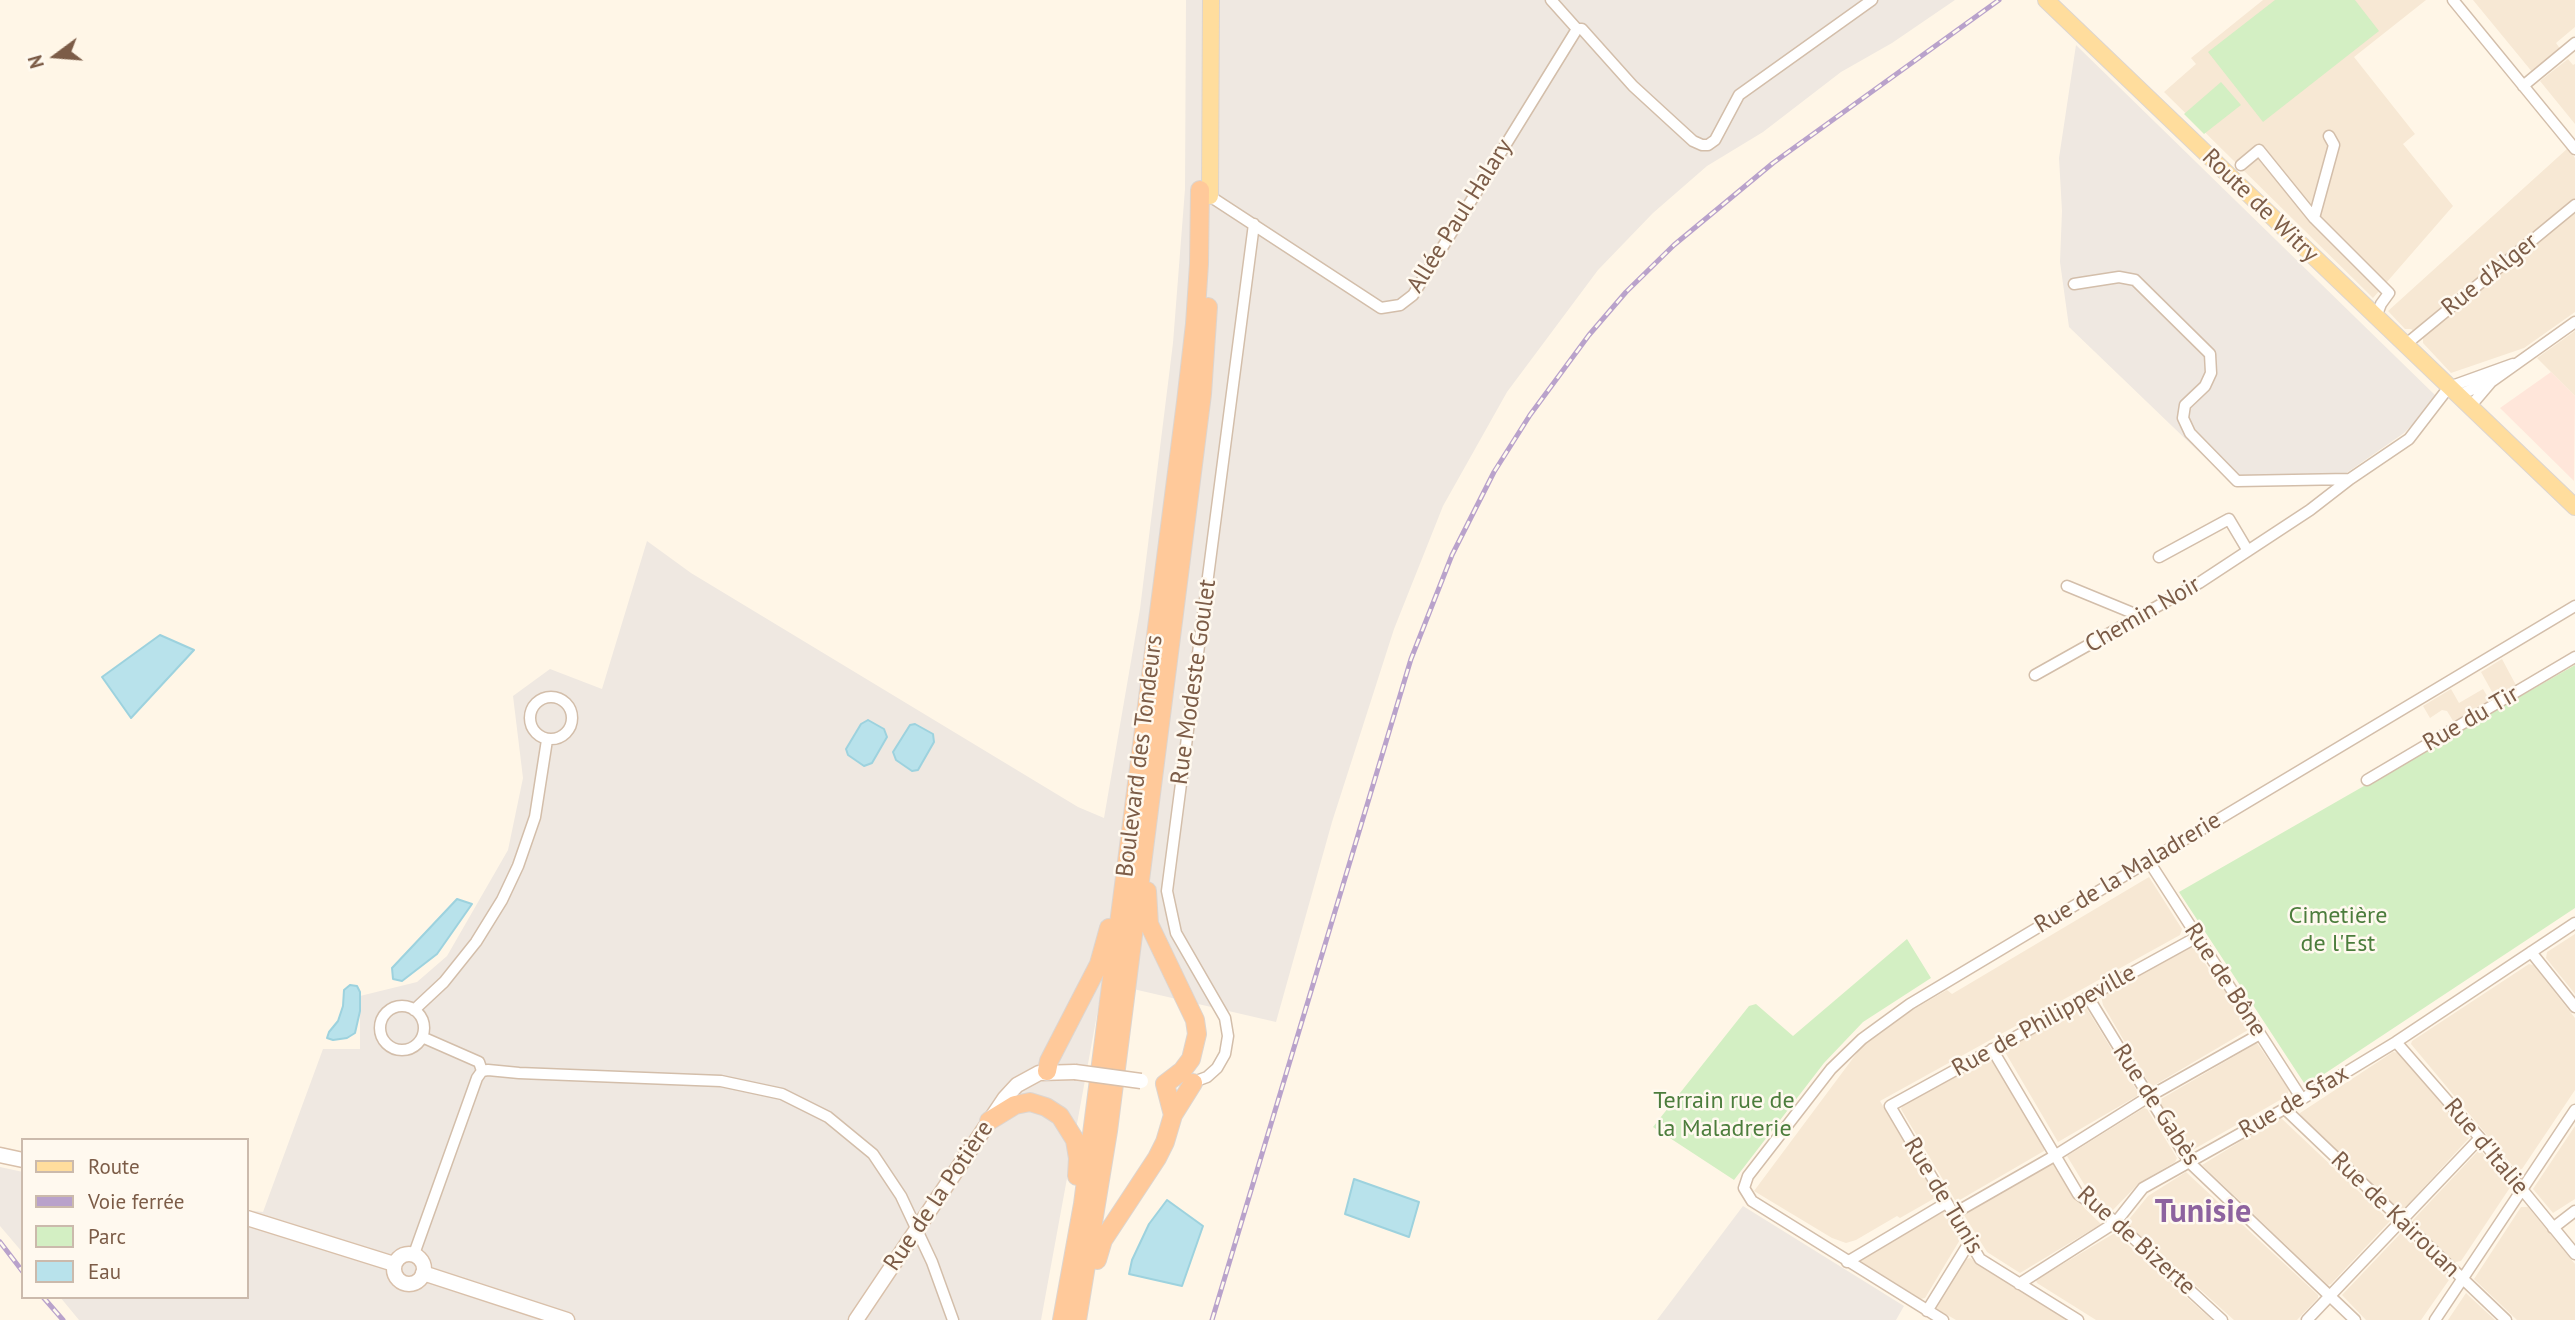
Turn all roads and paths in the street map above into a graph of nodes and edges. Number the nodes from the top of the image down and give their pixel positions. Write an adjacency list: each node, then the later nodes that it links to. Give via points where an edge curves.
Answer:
1 (1201, 0): 13 (main road)
2 (1211, 0): 13 (main road)
3 (1551, 0): 7 (street)
4 (1872, 0): 7 (street, via 1740,95 1708,145 1693,142)
5 (2046, 0): 18 (main road, Route de Witry)
6 (2453, 0): 9 (street)
7 (1577, 29): 16 (street, Allée Paul Halary, via 1413,295 1400,305 1381,308)
8 (2575, 44): 9 (street)
9 (2524, 86): 11 (street)
10 (2329, 136): 15 (street, via 2334,145)
11 (2575, 149)
12 (2241, 165): 15 (street, via 2259,150)
13 (1205, 193): 16 (street, Allée Paul Halary); 32 (highway, Boulevard des Tondeurs, via 1206,350); 37 (highway, Boulevard des Tondeurs, via 1195,324)
14 (2575, 205): 20 (street, Rue d'Alger)
15 (2314, 218): 18 (street, via 2389,293)
16 (1254, 224): 51 (street, Rue Modeste Goulet, via 1167,891 1176,933 1225,1018 1228,1036 1217,1068)
17 (2074, 284): 25 (street, via 2119,277 2135,280 2210,354 2211,373 2205,386 2185,405 2183,418 2190,433 2237,481)
18 (2376, 317): 20 (main road, Route de Witry)
19 (2575, 322): 21 (street)
20 (2405, 345): 23 (main road, Route de Witry)
21 (2513, 364): 22 (street); 23 (street)
22 (2491, 382): 23 (street); 24 (street, via 2474,402)
23 (2454, 391): 24 (main road, Route de Witry); 25 (street, Chemin Noir, via 2409,439)
24 (2475, 411): 26 (main road, Route de Witry)
25 (2350, 479): 27 (street, Chemin Noir)
26 (2575, 507)
27 (2248, 551): 28 (street, Chemin Noir, via 2228,519); 31 (street, Chemin Noir)
28 (2159, 557)
29 (2067, 586): 31 (street)
30 (2575, 606): 38 (street, Rue de la Maladrerie)
31 (2140, 616): 34 (street, Chemin Noir)
32 (1173, 621): 52 (highway, via 1173,679 1147,910 1198,1034 1191,1059); 84 (highway, Boulevard des Tondeurs, via 1102,1172)
33 (2575, 657): 36 (street, Rue du Tir)
34 (2035, 675)
35 (547, 740): 35 (street, via 567,732 572,722 572,711 556,696 539,701 531,710 531,724); 44 (street, via 535,817 502,900 476,942)
36 (2367, 780)
37 (1135, 791): 50 (highway, via 1099,964); 84 (highway, Boulevard des Tondeurs)
38 (2148, 860): 40 (street, Rue de Bône); 77 (street, Rue de la Maladrerie, via 1910,1004 1862,1039 1831,1069 1748,1176 1744,1188 1752,1201)
39 (2575, 923): 41 (street, Rue de Sfax)
40 (2197, 937): 42 (street, Rue de Philippeville); 45 (street, Rue de Bône)
41 (2531, 953): 43 (street); 47 (street, Rue de Sfax)
42 (2088, 997): 48 (street, Rue de Philippeville); 53 (street, Rue de Gabès)
43 (2575, 1007)
44 (414, 1010): 46 (street, via 424,1027); 46 (street, via 403,1006 391,1009 382,1018 380,1031 395,1049 407,1049)
45 (2260, 1034): 53 (street); 54 (street, Rue de Bône)
46 (422, 1037): 49 (street, via 479,1062)
47 (2396, 1042): 54 (street, Rue de Sfax); 60 (street, Rue d'Italie)
48 (1993, 1049): 55 (street, Rue de Philippeville); 62 (street, Rue de Bizerte)
49 (482, 1071): 73 (street, via 721,1081 782,1094 828,1117 873,1154 901,1196); 75 (street)
50 (1047, 1071): 52 (main road, bridge); 59 (main road, Rue de la Potière, via 1017,1085)
51 (1193, 1083): 52 (street); 58 (highway)
52 (1165, 1084): 58 (highway)
53 (2150, 1096): 62 (street); 64 (street, Rue de Gabès)
54 (2302, 1099): 56 (street, Rue de Sfax)
55 (1890, 1106): 66 (street, Rue de Tunis)
56 (2284, 1109): 64 (street, Rue de Sfax); 70 (street, Rue de Kairouan)
57 (2575, 1110): 65 (street)
58 (1173, 1115): 88 (highway, via 1157,1158 1103,1240)
59 (989, 1121): 73 (main road, Rue de la Potière); 84 (highway, via 1030,1102 1060,1116 1075,1140 1079,1157)
60 (2480, 1138): 65 (street, Rue d'Italie); 70 (street)
61 (0, 1154): 63 (main road)
62 (2056, 1155): 68 (street); 71 (street, Rue de Bizerte, via 2078,1194)
63 (21, 1159)
64 (2189, 1162): 71 (street, Rue de Sfax, via 2143,1188); 82 (street, Rue de Gabès)
65 (2522, 1189): 72 (street, Rue d'Italie); 80 (street)
66 (1946, 1203): 68 (street, Rue de Tunis); 77 (street)
67 (2575, 1212): 72 (street)
68 (1953, 1214): 74 (street, Rue de Tunis)
69 (248, 1218): 78 (main road)
70 (2400, 1221): 80 (street, Rue de Kairouan); 82 (street)
71 (2116, 1222): 81 (street, Rue de Sfax); 91 (street, Rue de Bizerte)
72 (2553, 1228): 76 (street, Rue d'Italie)
73 (916, 1232): 86 (main road, Rue de la Potière); 87 (street)
74 (1969, 1243): 81 (street, Rue de Tunis, via 1980,1259); 83 (street)
75 (414, 1254): 78 (main road, via 404,1254); 79 (main road, via 423,1264)
76 (2575, 1254)
77 (1847, 1262): 83 (street)
78 (394, 1264): 79 (main road, via 403,1283 418,1281)
79 (423, 1273): 85 (main road)
80 (2462, 1278): 94 (street); 95 (street, Rue de Kairouan)
81 (2019, 1284): 90 (street, Rue de Tunis)
82 (2329, 1296): 92 (street); 93 (street, Rue de Gabès)
83 (1927, 1311): 89 (street)
84 (1067, 1319)
85 (567, 1320)
86 (856, 1320)
87 (954, 1320)
88 (1085, 1320)
89 (1943, 1320)
90 (2078, 1320)
91 (2222, 1320)
92 (2307, 1320)
93 (2355, 1320)
94 (2435, 1320)
95 (2506, 1320)

